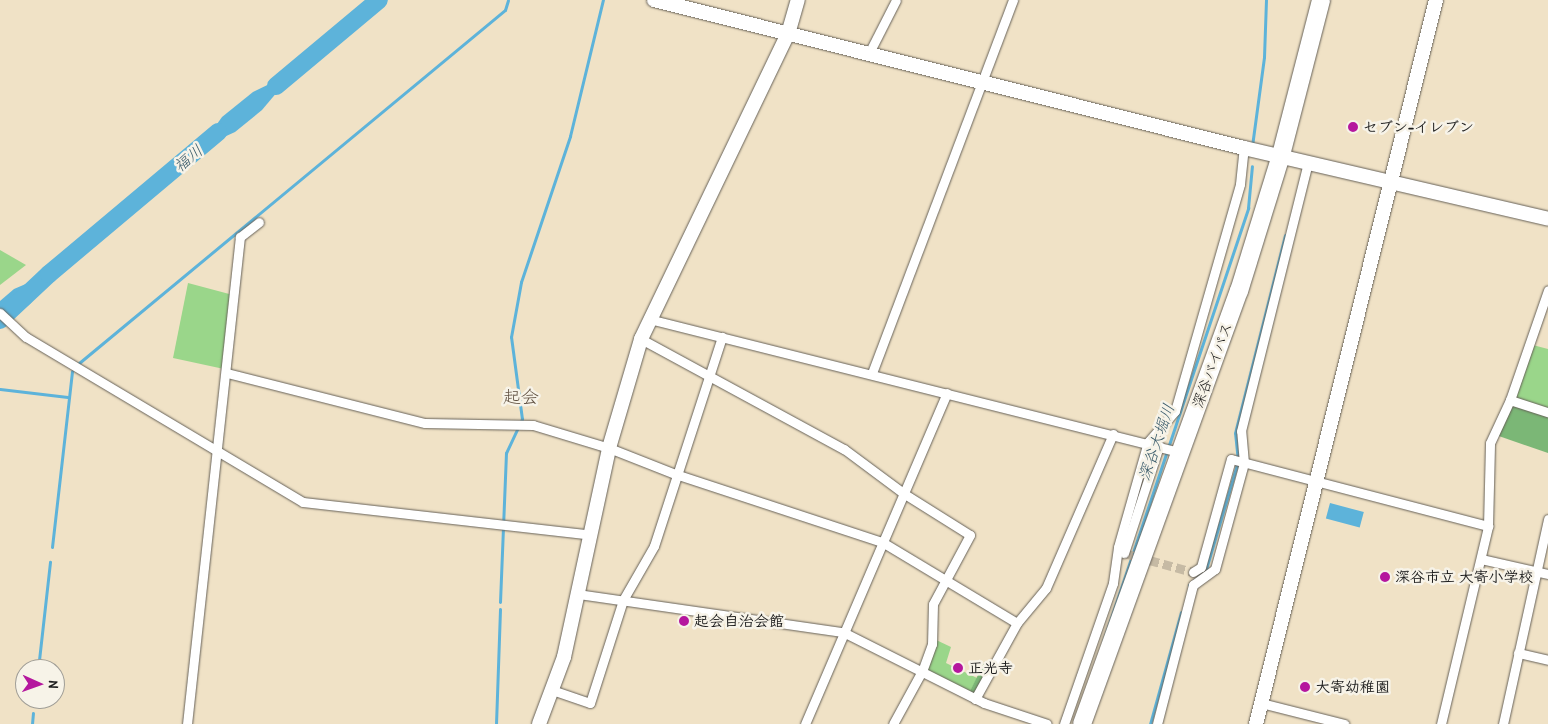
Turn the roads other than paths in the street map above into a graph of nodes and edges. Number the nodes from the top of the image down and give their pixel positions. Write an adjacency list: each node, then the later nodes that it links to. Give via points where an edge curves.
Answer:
1 (654, 0): 7 (street)
2 (798, 0): 7 (street)
3 (896, 0): 8 (street)
4 (1013, 0): 9 (street)
5 (1321, 0): 11 (highway, 深谷バイパス)
6 (1436, 0): 13 (street)
7 (788, 34): 8 (street); 18 (street)
8 (868, 53): 9 (street)
9 (982, 81): 10 (street); 22 (street)
10 (1244, 148): 11 (street); 28 (street, via 1240,184 1175,411)
11 (1281, 155): 12 (street); 32 (highway, 深谷バイパス, via 1239,292)
12 (1308, 162): 13 (street); 33 (street, via 1240,431)
13 (1390, 183): 14 (street); 35 (street)
14 (1548, 219)
15 (259, 222): 21 (street, via 240,237)
16 (1548, 290): 25 (street)
17 (0, 313): 31 (street, via 33,342)
18 (649, 319): 19 (street); 20 (street)
19 (722, 337): 22 (street); 23 (street)
20 (642, 339): 23 (street); 30 (street)
21 (227, 373): 30 (street, via 425,423 533,425); 31 (street)
22 (872, 373): 24 (street)
23 (709, 377): 34 (street); 36 (street, via 844,449)
24 (947, 393): 27 (street); 36 (street)
25 (1510, 400): 26 (street); 38 (street, via 1490,444)
26 (1548, 412)
27 (1113, 434): 28 (street); 49 (street, via 1046,588)
28 (1148, 442): 29 (street); 62 (street, via 1118,546 1113,583)
29 (1160, 446): 32 (street); 41 (street)
30 (609, 448): 34 (street); 39 (street)
31 (218, 451): 39 (street, via 303,502); 57 (street)
32 (1179, 452): 63 (highway, 深谷バイパス)
33 (1244, 462): 35 (street); 43 (street, via 1231,459 1201,567); 64 (street, via 1216,569 1193,585)
34 (675, 474): 40 (street); 48 (street, via 654,546)
35 (1317, 483): 38 (street); 56 (street)
36 (902, 493): 40 (street); 46 (street, via 970,535)
37 (1548, 519): 44 (street)
38 (1488, 526): 42 (street)
39 (591, 536): 47 (street)
40 (882, 542): 46 (street); 50 (street)
41 (1124, 553)
42 (1481, 558): 44 (street); 67 (street)
43 (1193, 572)
44 (1535, 572): 45 (street); 51 (street)
45 (1548, 574)
46 (947, 578): 49 (street); 53 (street, via 933,604 932,644)
47 (578, 594): 48 (street); 54 (street, via 564,657)
48 (623, 600): 50 (street); 54 (street, via 590,703)
49 (1017, 623): 55 (street)
50 (843, 632): 53 (street); 59 (street)
51 (1518, 653): 52 (street); 68 (street)
52 (1548, 660)
53 (922, 670): 55 (street); 60 (street)
54 (552, 690): 58 (street)
55 (975, 699): 61 (street)
56 (1261, 703): 65 (street); 66 (street)
57 (187, 724)
58 (539, 724)
59 (805, 724)
60 (893, 724)
61 (1047, 724)
62 (1064, 724)
63 (1082, 724)
64 (1157, 724)
65 (1256, 724)
66 (1344, 724)
67 (1441, 724)
68 (1503, 724)

